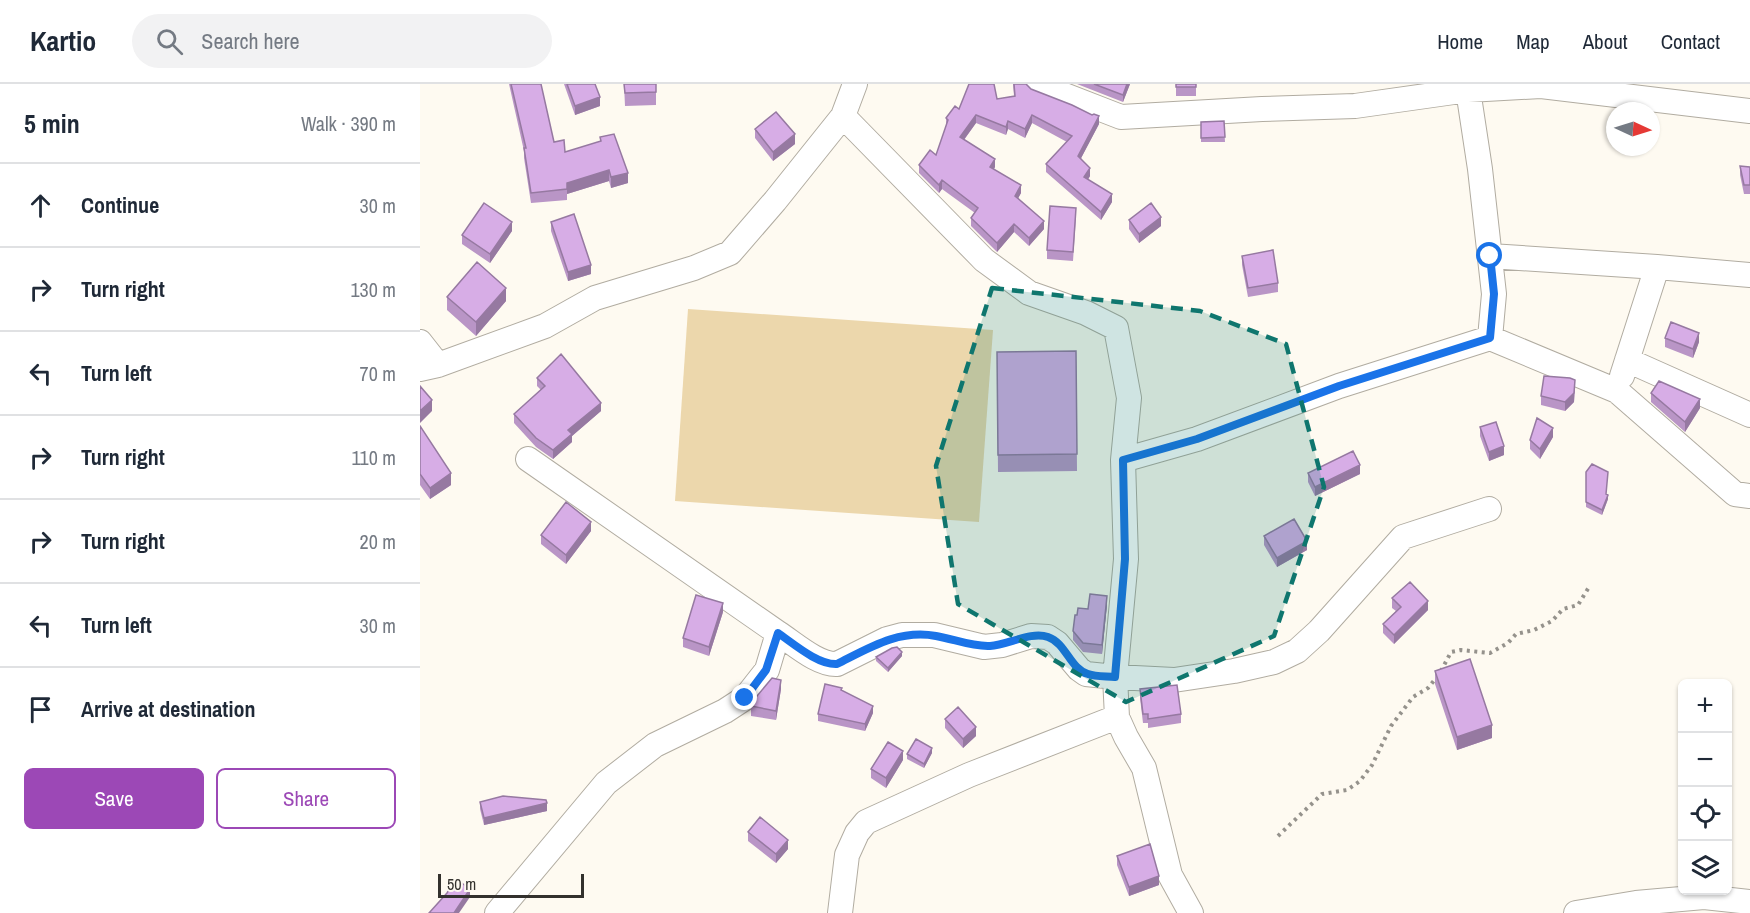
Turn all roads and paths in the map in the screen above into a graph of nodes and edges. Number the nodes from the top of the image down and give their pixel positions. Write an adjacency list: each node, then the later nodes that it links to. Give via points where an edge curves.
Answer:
1 (855, 84): 5 (street)
2 (1036, 84): 3 (street, via 1121,117 1355,106)
3 (1468, 90): 4 (street, via 1541,86); 6 (street)
4 (1750, 111)
5 (843, 116): 12 (street, via 730,253 595,298 545,326); 16 (street, via 984,260 1029,292 1116,328 1129,398)
6 (1490, 256): 7 (street); 9 (street, via 1494,294)
7 (1657, 267): 8 (street); 11 (street)
8 (1750, 275)
9 (1490, 338): 13 (street); 16 (street, via 1339,386 1197,439)
10 (420, 342): 12 (street)
11 (1627, 360): 13 (street); 14 (street)
12 (429, 367)
13 (1617, 391): 17 (street, via 1735,494)
14 (1750, 415)
15 (528, 459): 20 (street)
16 (1123, 460): 21 (street, via 1125,559)
17 (1750, 496)
18 (1489, 509): 21 (street, via 1403,537 1319,631 1297,651 1274,662 1174,680)
19 (1589, 587): 23 (path, via 1578,605 1563,609 1552,621 1534,630 1516,634 1490,653 1451,652 1428,688 1413,697 1391,726 1360,781 1347,790 1322,794)
20 (778, 633): 21 (street, via 829,664 902,635 934,635 984,647 1031,636 1048,637 1086,674); 25 (street, via 766,670 745,698 655,745 606,783)
21 (1115, 677): 22 (street)
22 (1117, 717): 26 (street, via 969,775 866,822 847,855); 27 (street, via 1144,768 1170,875)
23 (1278, 836)
24 (1750, 902): 28 (street, via 1704,897)
25 (497, 913)
26 (840, 913)
27 (1191, 913)
28 (1576, 913)

